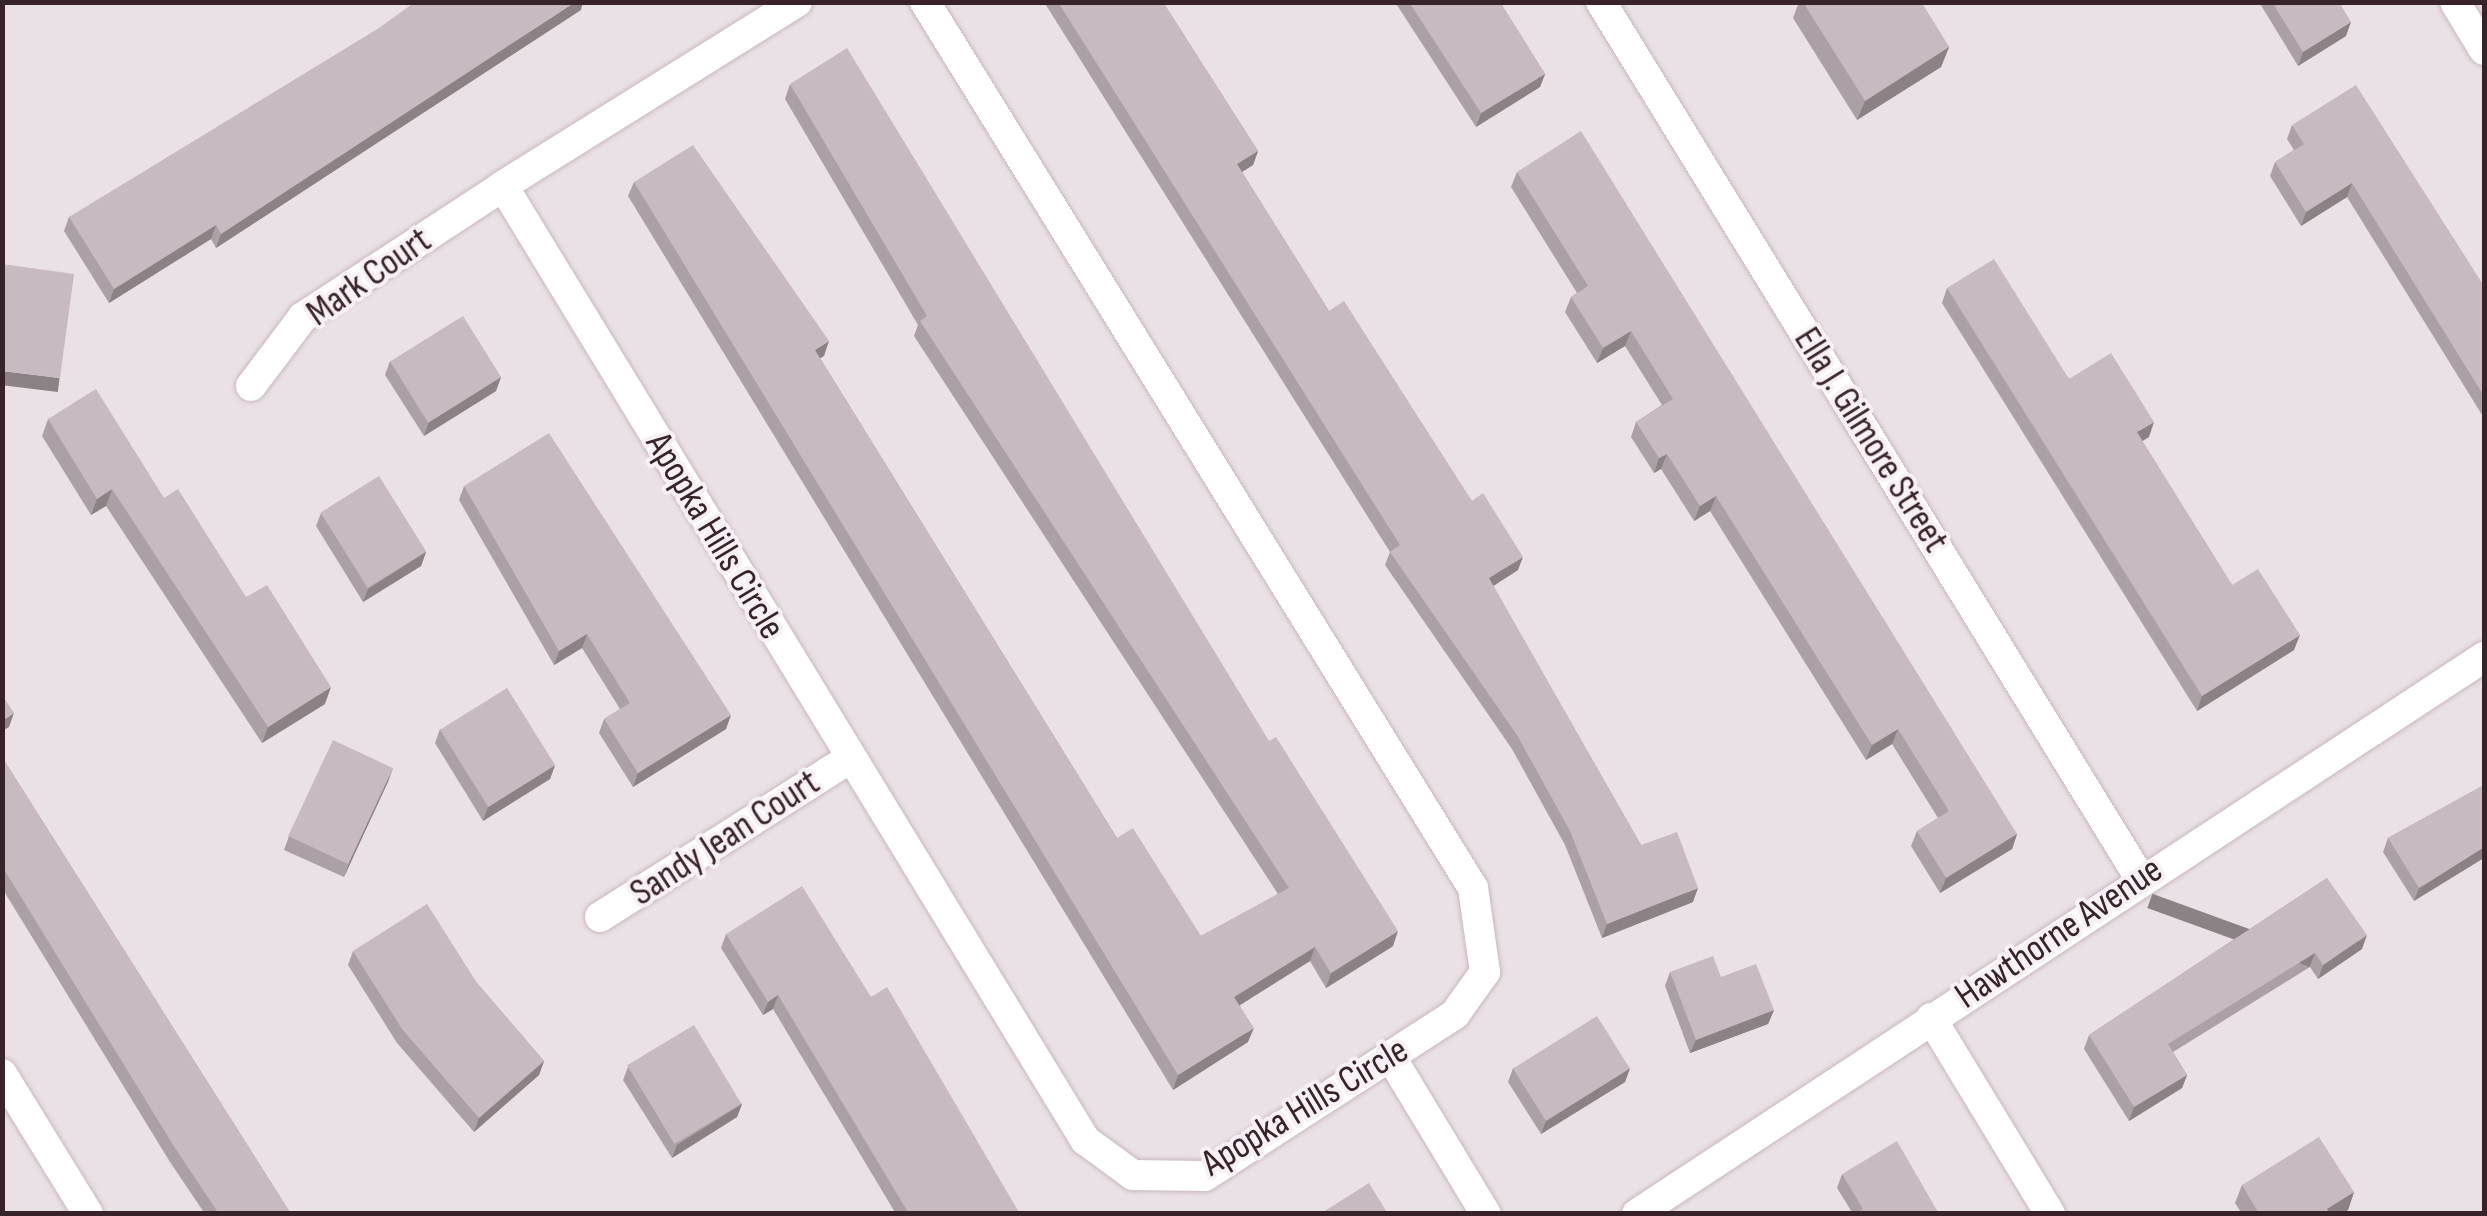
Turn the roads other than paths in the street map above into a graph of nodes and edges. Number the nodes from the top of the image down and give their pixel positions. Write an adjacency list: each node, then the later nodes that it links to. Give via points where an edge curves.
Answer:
1 (798, 2): 6 (street)
2 (924, 2): 13 (street, Apopka Hills Circle, via 1473,888 1485,972 1454,1014)
3 (1602, 2): 10 (street, Ella J. Gilmore Street)
4 (2455, 2): 5 (street)
5 (2484, 50)
6 (504, 186): 7 (street, Mark Court, via 304,316); 9 (street, Apopka Hills Circle)
7 (251, 386)
8 (2484, 657): 10 (street, Hawthorne Avenue)
9 (850, 758): 11 (street, Sandy Jean Court); 13 (street, Apopka Hills Circle, via 1085,1140 1133,1175 1205,1176)
10 (2140, 878): 12 (street, Hawthorne Avenue)
11 (600, 917)
12 (1931, 1018): 17 (street, Hawthorne Avenue); 18 (street)
13 (1392, 1059): 16 (street)
14 (2, 1074): 15 (street)
15 (88, 1214)
16 (1486, 1214)
17 (1637, 1214)
18 (2050, 1214)

